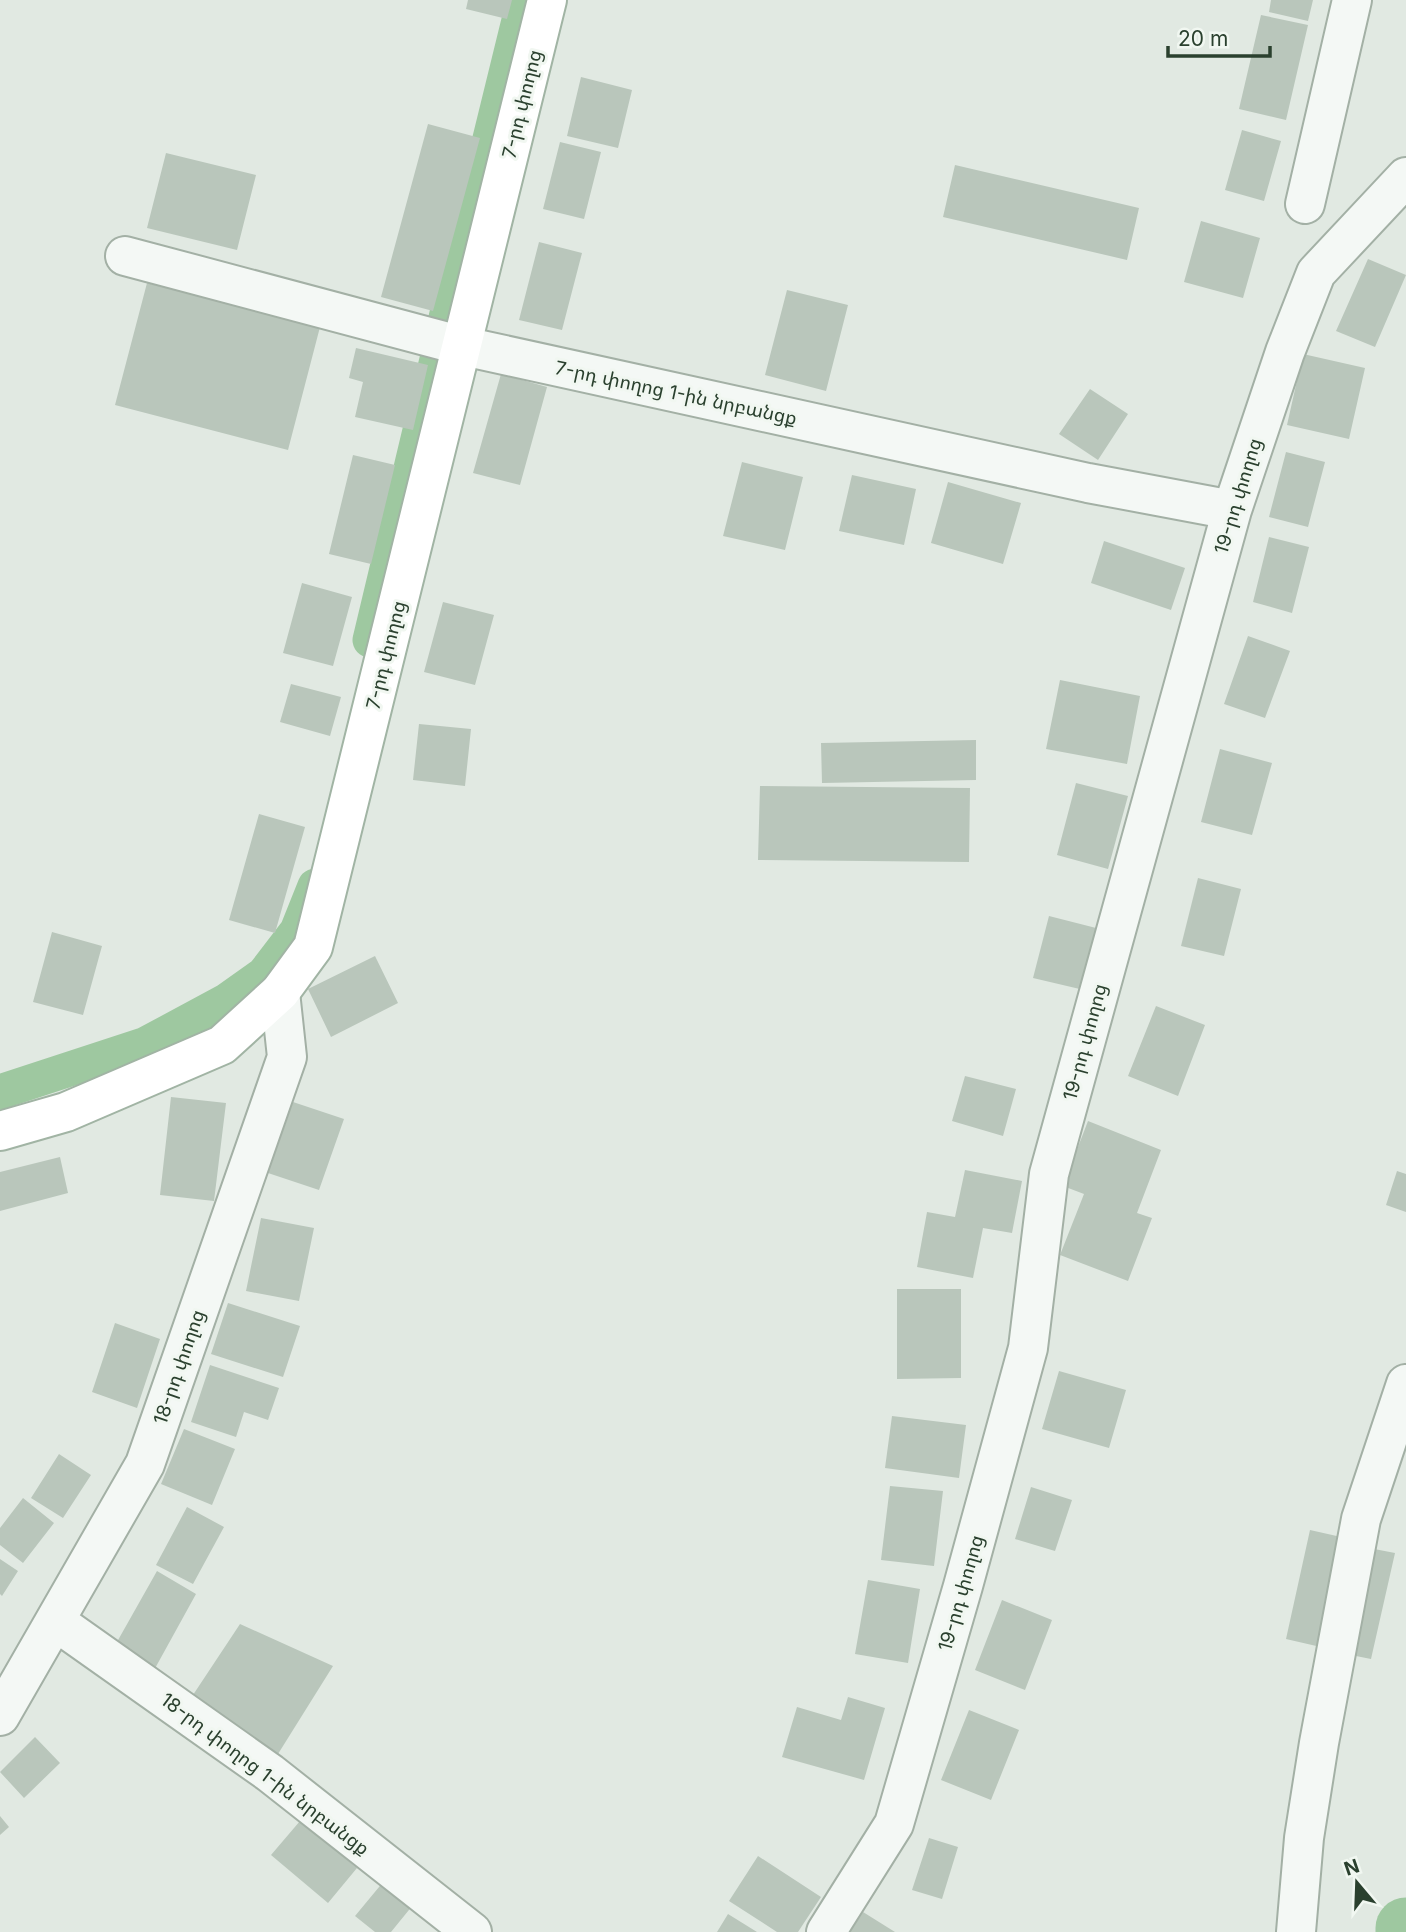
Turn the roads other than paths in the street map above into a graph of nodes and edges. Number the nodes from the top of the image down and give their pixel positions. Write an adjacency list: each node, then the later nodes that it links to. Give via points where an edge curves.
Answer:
1 (547, 0): 6 (main road, 7-րդ փողոց)
2 (1352, 0): 4 (street)
3 (1406, 177): 7 (street, 19-րդ փողոց, via 1316,273)
4 (1304, 204)
5 (125, 256): 6 (street, 7-րդ փողոց 1-ին նրբանցք)
6 (463, 346): 7 (street, 7-րդ փողոց 1-ին նրբանցք); 8 (main road, 7-րդ փողոց, via 313,947)
7 (1231, 510): 14 (street, 19-րդ փողոց, via 1049,1174 1028,1348 960,1599 894,1824)
8 (280, 992): 9 (main road, 7-րդ փողոց, via 222,1045 66,1112); 11 (street, 18-րդ փողոց, via 287,1057 145,1464)
9 (0, 1131)
10 (1406, 1384): 15 (street, via 1361,1519 1304,1838)
11 (55, 1621): 12 (street, 18-րդ փողոց); 13 (street, 18-րդ փողոց 1-ին նրբանցք, via 270,1773)
12 (0, 1716)
13 (472, 1932)
14 (826, 1932)
15 (1296, 1932)

